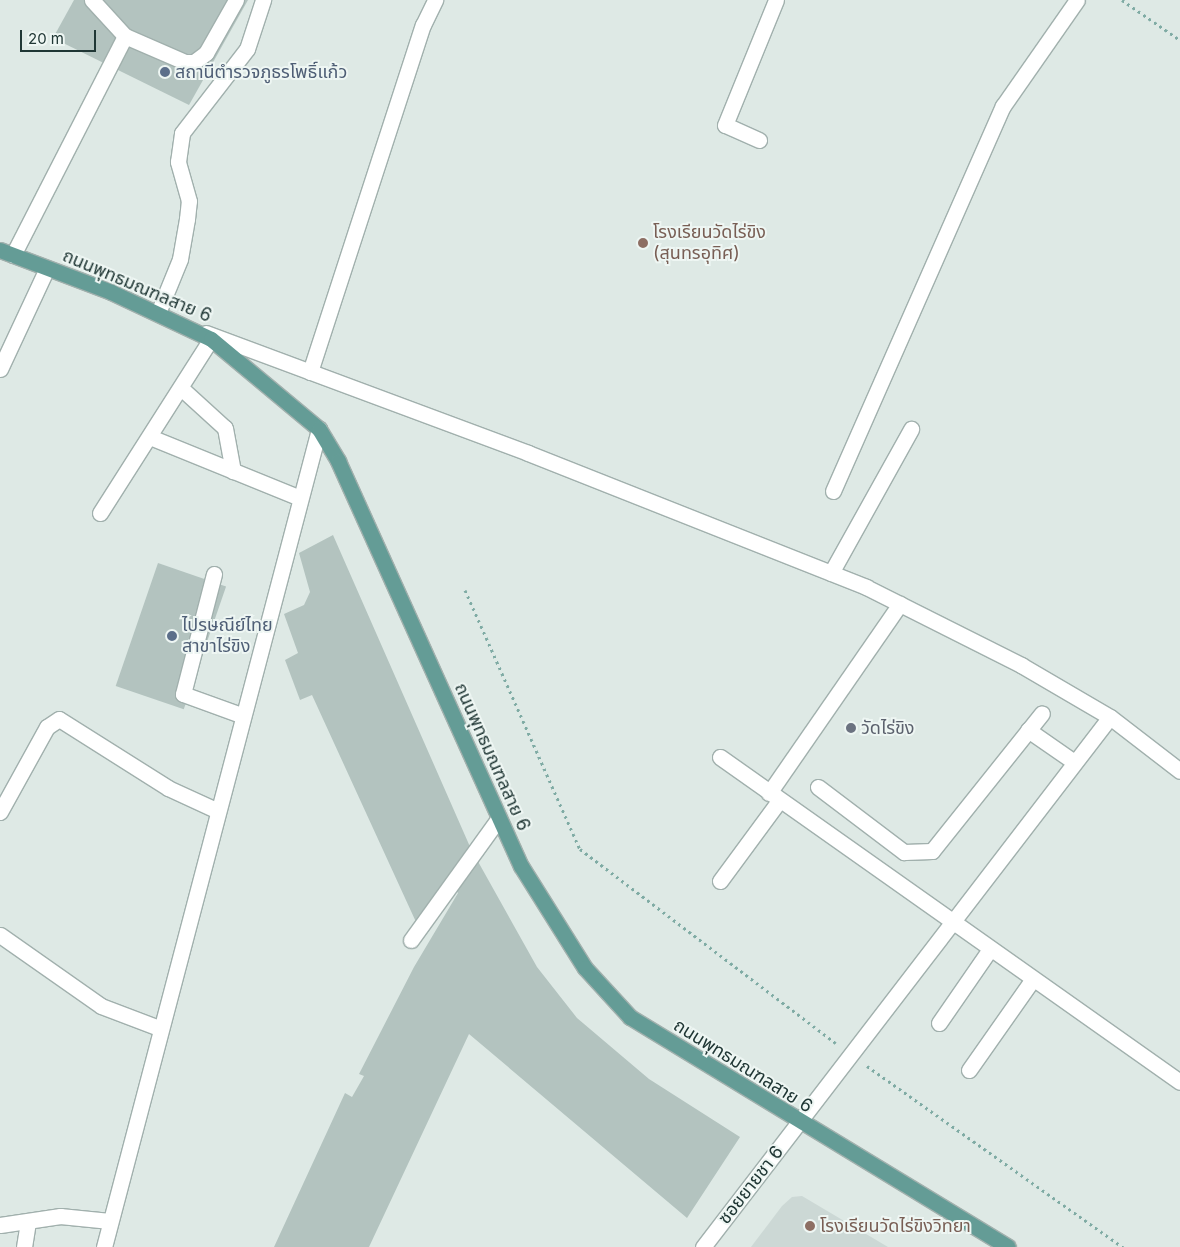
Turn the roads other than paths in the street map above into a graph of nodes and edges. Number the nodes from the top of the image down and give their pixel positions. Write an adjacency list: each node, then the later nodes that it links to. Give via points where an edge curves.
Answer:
1 (92, 0): 7 (street)
2 (236, 0): 7 (street, via 206,53 190,63)
3 (263, 0): 11 (street, via 247,49 206,95 182,133 178,162 189,201 187,219 180,259)
4 (435, 0): 15 (street, via 423,25)
5 (776, 0): 8 (street, via 725,125)
6 (1077, 0): 21 (street, via 1003,106)
7 (126, 36): 9 (street)
8 (759, 140)
9 (6, 253): 10 (main road, ถนนพุทธมณฑลสาย 6)
10 (47, 268): 11 (main road, ถนนพุทธมณฑลสาย 6); 14 (street)
11 (158, 312): 12 (main road, ถนนพุทธมณฑลสาย 6)
12 (190, 327): 13 (main road, ถนนพุทธมณฑลสาย 6); 15 (street)
13 (211, 339): 16 (street); 17 (main road, ถนนพุทธมณฑลสาย 6)
14 (0, 368)
15 (310, 372): 24 (street)
16 (181, 388): 19 (street); 20 (street, via 226,428 231,441)
17 (319, 429): 22 (street); 38 (main road, ถนนพุทธมณฑลสาย 6, via 338,461)
18 (911, 429): 24 (street)
19 (150, 437): 20 (street); 23 (street)
20 (233, 471): 22 (street)
21 (833, 491)
22 (300, 498): 28 (street)
23 (100, 513)
24 (831, 573): 26 (street)
25 (214, 574): 28 (street, via 183,694)
26 (900, 604): 29 (street, via 1021,665); 35 (street)
27 (1042, 712): 30 (street)
28 (241, 715): 36 (street)
29 (1110, 717): 32 (street, ซอยยายชา 6); 33 (street)
30 (1028, 730): 32 (street); 34 (street, via 932,851 904,852)
31 (720, 757): 35 (street)
32 (1074, 762): 40 (street, ซอยยายชา 6)
33 (1180, 771)
34 (818, 787)
35 (774, 797): 39 (street); 40 (street)
36 (216, 810): 37 (street, via 168,788 59,719 47,727); 46 (street)
37 (0, 812)
38 (499, 818): 42 (street); 49 (main road, ถนนพุทธมณฑลสาย 6, via 548,915 584,968 630,1017)
39 (720, 881)
40 (953, 923): 43 (street); 49 (street, ซอยยายชา 6)
41 (0, 935): 46 (street, via 101,1006)
42 (411, 940)
43 (990, 949): 44 (street); 45 (street)
44 (1033, 979): 47 (street); 48 (street)
45 (939, 1023)
46 (159, 1028): 51 (street)
47 (969, 1070)
48 (1180, 1082)
49 (799, 1123): 55 (street, ซอยยายชา 6); 56 (main road, ถนนพุทธมณฑลสาย 6)
50 (28, 1221): 51 (street, via 60,1216); 52 (street); 53 (street)
51 (110, 1221): 54 (street)
52 (1, 1224)
53 (24, 1247)
54 (104, 1247)
55 (703, 1247)
56 (1008, 1247)

